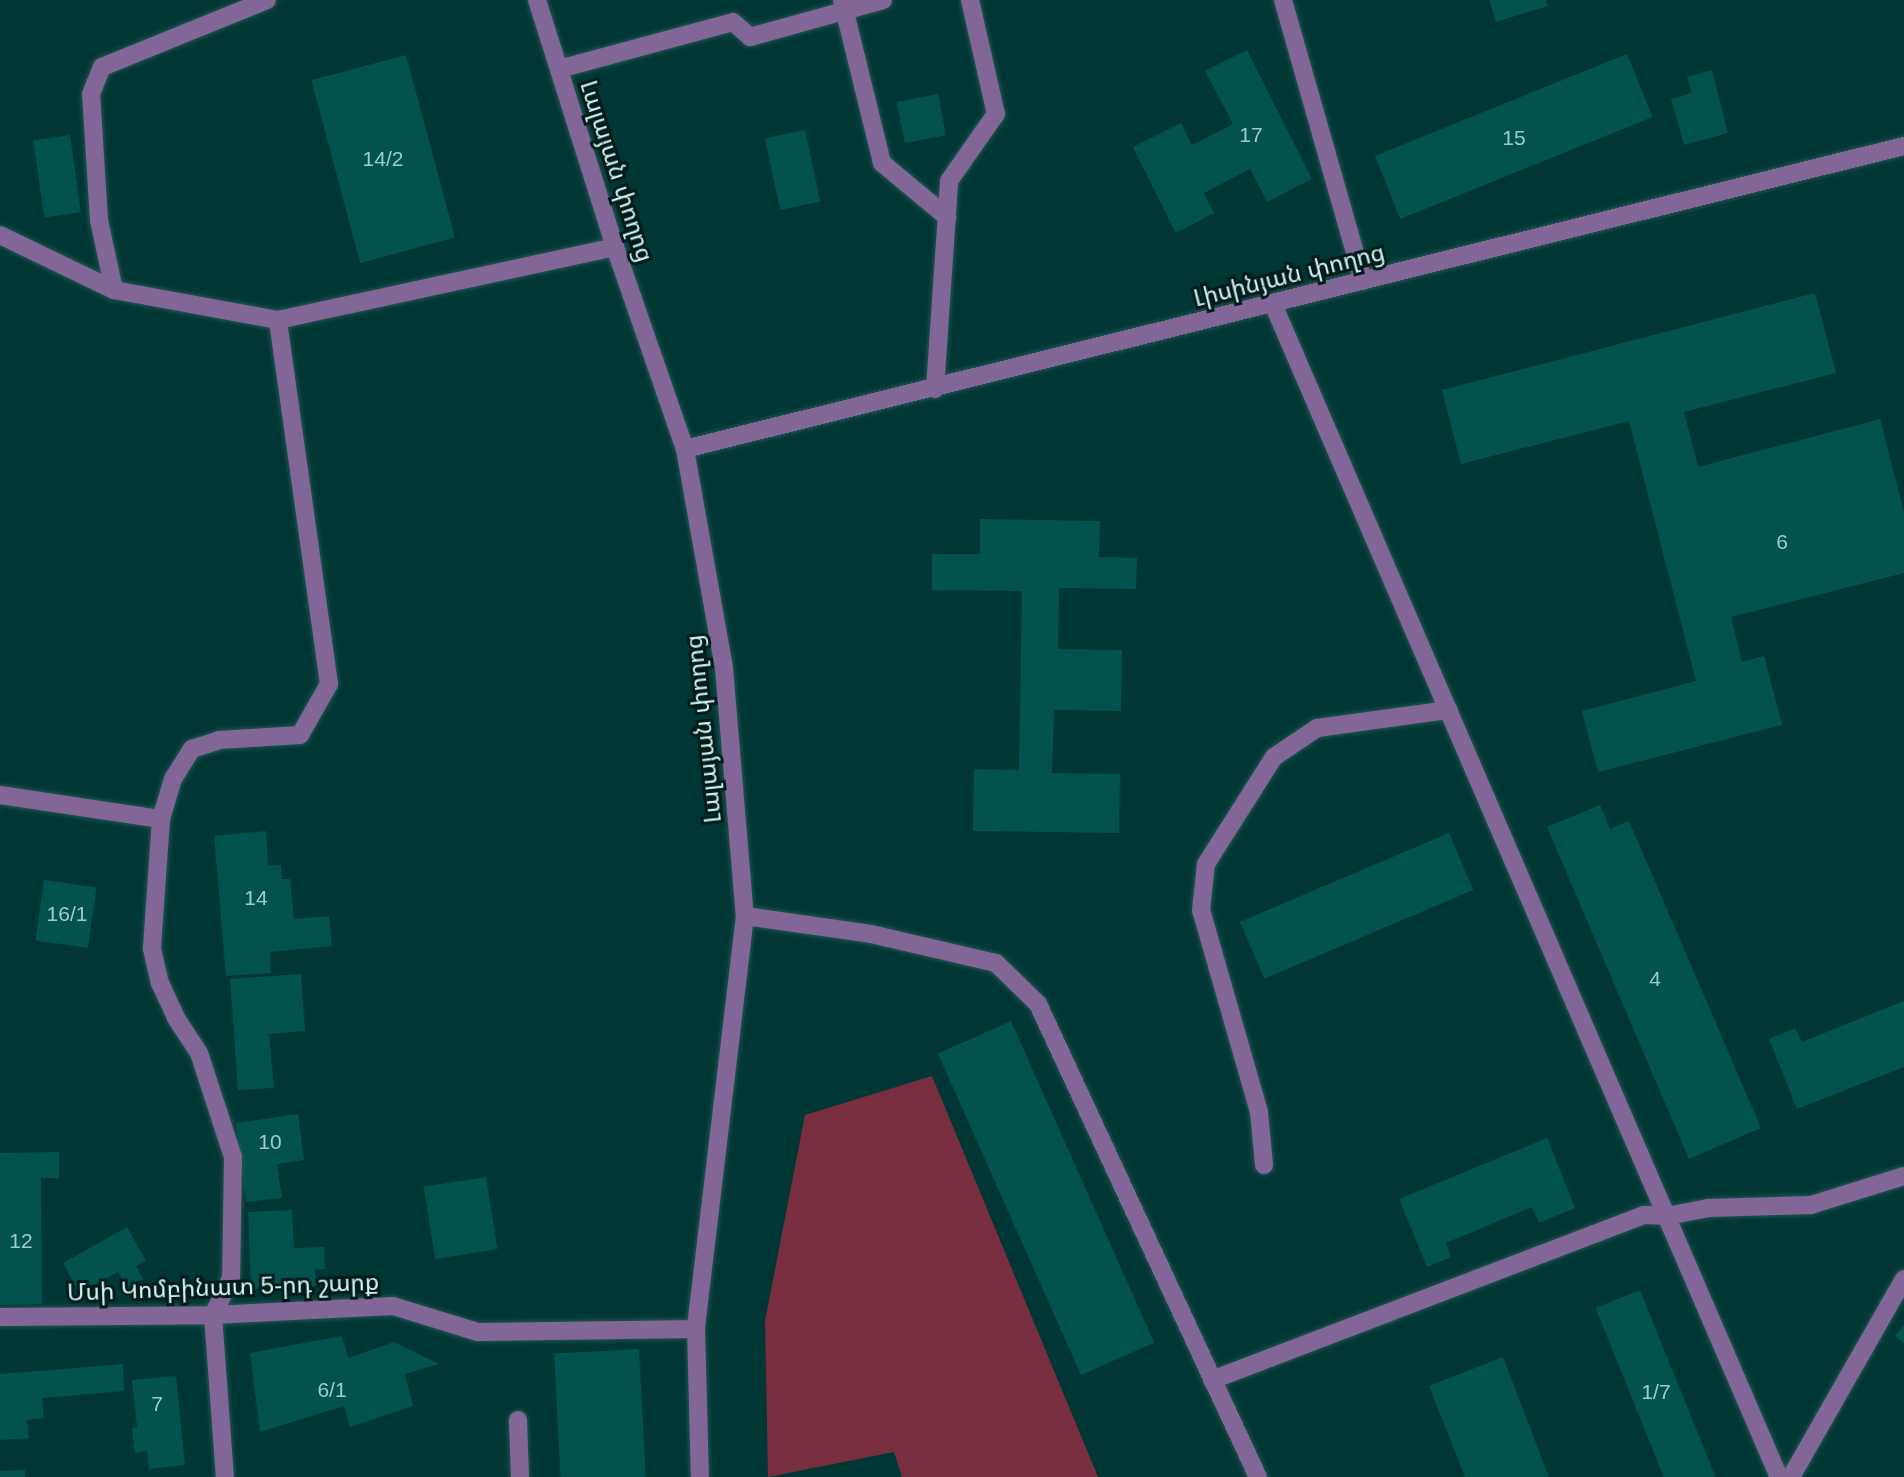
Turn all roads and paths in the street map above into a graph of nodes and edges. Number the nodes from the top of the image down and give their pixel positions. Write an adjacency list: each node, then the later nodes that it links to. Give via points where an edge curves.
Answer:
1 (267, 0): 13 (street, via 102,67 91,94 99,220)
2 (537, 0): 7 (street, Լալայան փողոց)
3 (883, 0): 6 (street)
4 (970, 0): 9 (street, via 996,114 949,181)
5 (1283, 0): 12 (street)
6 (844, 6): 7 (street, via 750,37 733,22); 9 (street, via 882,163)
7 (559, 69): 11 (street, Լալայան փողոց)
8 (1904, 146): 12 (street, Լիսինյան փողոց)
9 (947, 216): 16 (street)
10 (0, 236): 13 (street)
11 (615, 247): 15 (street); 17 (street, Լալայան փողոց)
12 (1363, 281): 14 (street, Լիսինյան փողոց)
13 (114, 290): 15 (street)
14 (1273, 304): 16 (street, Լիսինյան փողոց); 18 (street)
15 (278, 320): 20 (street, via 329,684 300,734 219,740 192,749 173,779)
16 (934, 389): 17 (street, Լիսինյան փողոց)
17 (685, 449): 21 (street, Լալայան փողոց, via 724,668)
18 (1449, 710): 22 (street, via 1317,728 1274,757 1206,864 1201,910 1259,1111); 24 (street)
19 (0, 795): 20 (street)
20 (162, 819): 26 (street, via 152,948 160,983 199,1053 233,1157 231,1279)
21 (745, 916): 28 (street, Լալայան փողոց); 29 (street, via 871,934 996,963 1030,996 1038,1004)
22 (1264, 1165)
23 (1904, 1177): 24 (street, via 1811,1205 1709,1208)
24 (1667, 1216): 29 (street, via 1644,1215); 35 (street)
25 (1904, 1279): 36 (street)
26 (213, 1315): 27 (street, Մսի Կոմբինատ 5-րդ շարք); 28 (street, Մսի Կոմբինատ 5-րդ շարք, via 393,1306 478,1332); 31 (street)
27 (0, 1317)
28 (696, 1329): 33 (street, Լալայան փողոց)
29 (1212, 1380): 34 (street)
30 (518, 1420): 32 (street)
31 (225, 1477)
32 (520, 1477)
33 (700, 1477)
34 (1258, 1477)
35 (1779, 1477)
36 (1791, 1477)

